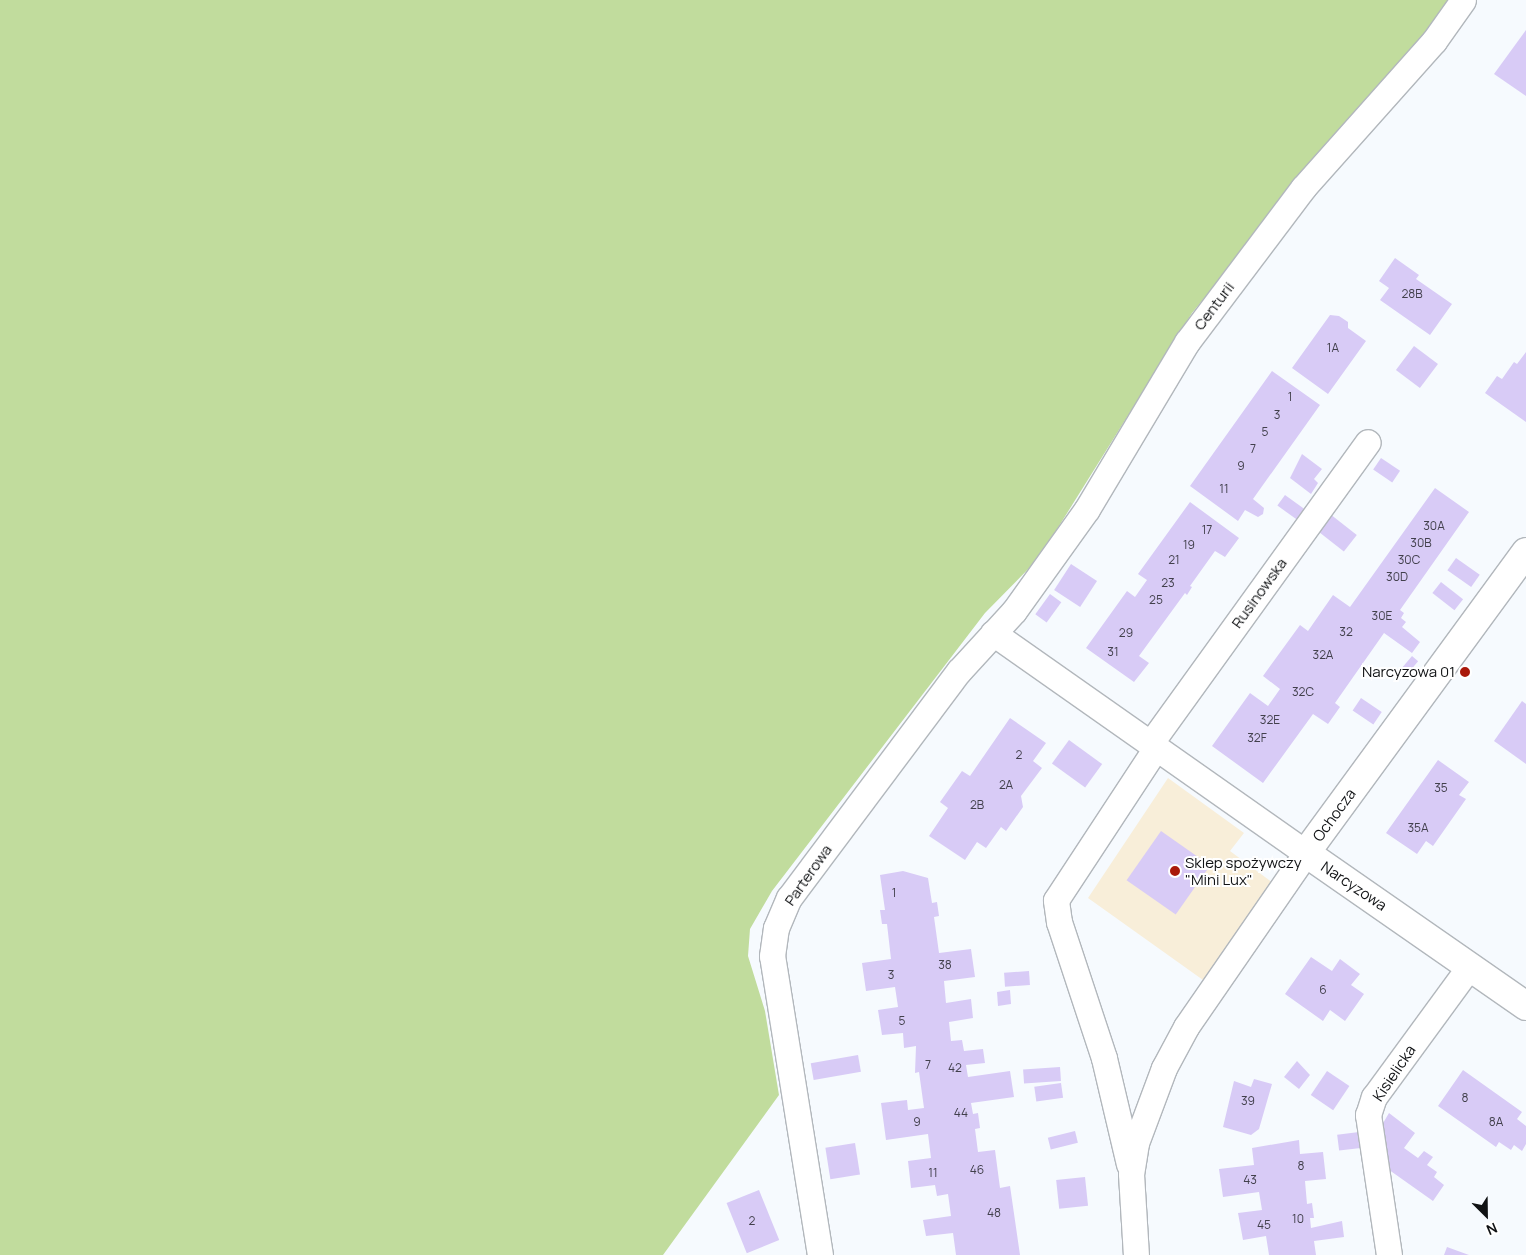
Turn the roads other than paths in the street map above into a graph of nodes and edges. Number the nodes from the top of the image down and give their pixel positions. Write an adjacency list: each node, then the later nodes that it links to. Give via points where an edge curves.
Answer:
1 (1463, 0): 4 (street, Centurii, via 1434,41 1303,188 1187,342 1086,510 1014,611)
2 (1368, 442): 5 (street, Rusinowska)
3 (1526, 552): 6 (street, Ochocza)
4 (992, 633): 5 (street, Narcyzowa); 10 (street, Parterowa, via 959,671 789,898 776,928 772,956)
5 (1153, 746): 6 (street, Narcyzowa); 9 (street, Ochocza, via 1056,900 1059,922 1104,1058)
6 (1306, 853): 7 (street, Narcyzowa); 9 (street, Ochocza, via 1186,1027 1164,1068 1142,1125)
7 (1470, 966): 8 (street, Narcyzowa); 12 (street, Kisielicka, via 1374,1097 1368,1115)
8 (1526, 1006)
9 (1132, 1174): 11 (street, Ochocza)
10 (820, 1255)
11 (1136, 1255)
12 (1389, 1255)

